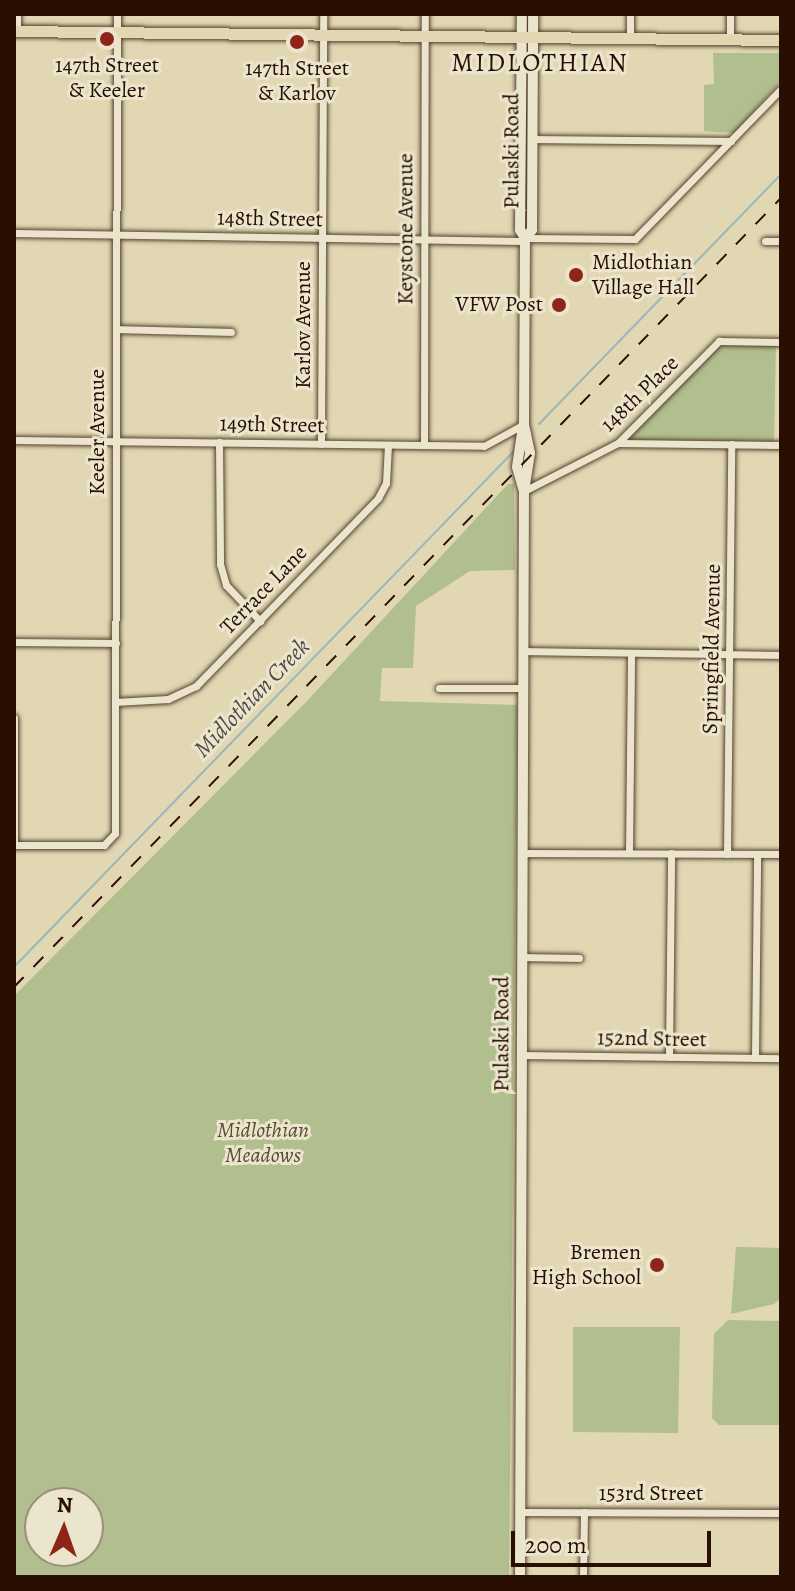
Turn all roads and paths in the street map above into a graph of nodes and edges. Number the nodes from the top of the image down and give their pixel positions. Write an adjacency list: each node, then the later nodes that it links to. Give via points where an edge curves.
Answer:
1 (17, 14): 9 (street)
2 (117, 14): 10 (street, Keeler Avenue)
3 (323, 14): 11 (street, Karlov Avenue)
4 (425, 14): 12 (street, Keystone Avenue)
5 (522, 14): 13 (main road, Pulaski Road)
6 (533, 14): 13 (main road, Pulaski Road)
7 (630, 14): 14 (street)
8 (730, 14): 15 (street)
9 (16, 31): 10 (main road)
10 (117, 32): 11 (main road); 21 (street, Keeler Avenue)
11 (323, 35): 12 (main road); 22 (street, Karlov Avenue)
12 (425, 36): 13 (main road); 23 (street, Keystone Avenue)
13 (527, 38): 14 (main road); 18 (main road, Pulaski Road); 24 (main road, Pulaski Road, via 520,230)
14 (630, 39): 15 (main road)
15 (730, 40): 16 (main road)
16 (781, 40)
17 (781, 89): 19 (street)
18 (532, 139): 19 (street); 24 (main road, Pulaski Road, via 532,230)
19 (731, 141): 24 (street, 148th Street, via 635,239)
20 (14, 233): 21 (street, 148th Street)
21 (117, 234): 22 (street, 148th Street); 27 (street, Keeler Avenue)
22 (322, 238): 23 (street, 148th Street); 35 (street, Karlov Avenue)
23 (424, 239): 24 (street, 148th Street); 38 (street, Keystone Avenue)
24 (525, 240): 30 (main road, Pulaski Road)
25 (765, 241): 26 (street)
26 (781, 241)
27 (116, 329): 28 (street); 32 (street, Keeler Avenue)
28 (231, 332)
29 (781, 342): 34 (street, 148th Place, via 719,341)
30 (524, 424): 38 (street, 149th Street, via 484,446); 40 (main road, Pulaski Road, via 530,470)
31 (14, 440): 32 (street, 149th Street)
32 (116, 441): 33 (street, 149th Street); 43 (street, Keeler Avenue)
33 (219, 442): 35 (street, 149th Street); 41 (street, via 220,564 226,585)
34 (618, 443): 36 (street); 40 (street, 148th Place)
35 (321, 444): 37 (street, 149th Street)
36 (731, 444): 39 (street); 46 (street, Springfield Avenue)
37 (388, 445): 38 (street, 149th Street); 41 (street, Terrace Lane, via 386,483 378,498)
38 (424, 445)
39 (781, 445)
40 (524, 491): 44 (main road, Pulaski Road)
41 (260, 621): 50 (street, Terrace Lane, via 184,694)
42 (14, 642): 43 (street)
43 (116, 643): 50 (street, Keeler Avenue)
44 (523, 651): 45 (street); 49 (main road, Pulaski Road)
45 (631, 653): 46 (street); 54 (street)
46 (730, 654): 47 (street); 56 (street, Springfield Avenue)
47 (781, 655)
48 (439, 688): 49 (street)
49 (523, 688): 53 (main road, Pulaski Road)
50 (115, 702): 52 (street, Keeler Avenue, via 115,833 104,845)
51 (14, 718): 52 (street)
52 (14, 845)
53 (522, 853): 54 (street); 59 (main road, Pulaski Road)
54 (629, 853): 55 (street)
55 (671, 853): 56 (street); 62 (street)
56 (727, 854): 57 (street)
57 (757, 854): 58 (street); 63 (street)
58 (781, 854)
59 (522, 957): 60 (street); 61 (main road, Pulaski Road)
60 (579, 958)
61 (522, 1055): 62 (street, 152nd Street); 65 (main road, Pulaski Road)
62 (669, 1057): 63 (street, 152nd Street)
63 (755, 1058): 64 (street, 152nd Street)
64 (781, 1058)
65 (520, 1512): 66 (street, 153rd Street); 68 (main road, Pulaski Road)
66 (584, 1512): 67 (street, 153rd Street); 69 (street)
67 (781, 1513)
68 (520, 1577)
69 (583, 1577)

